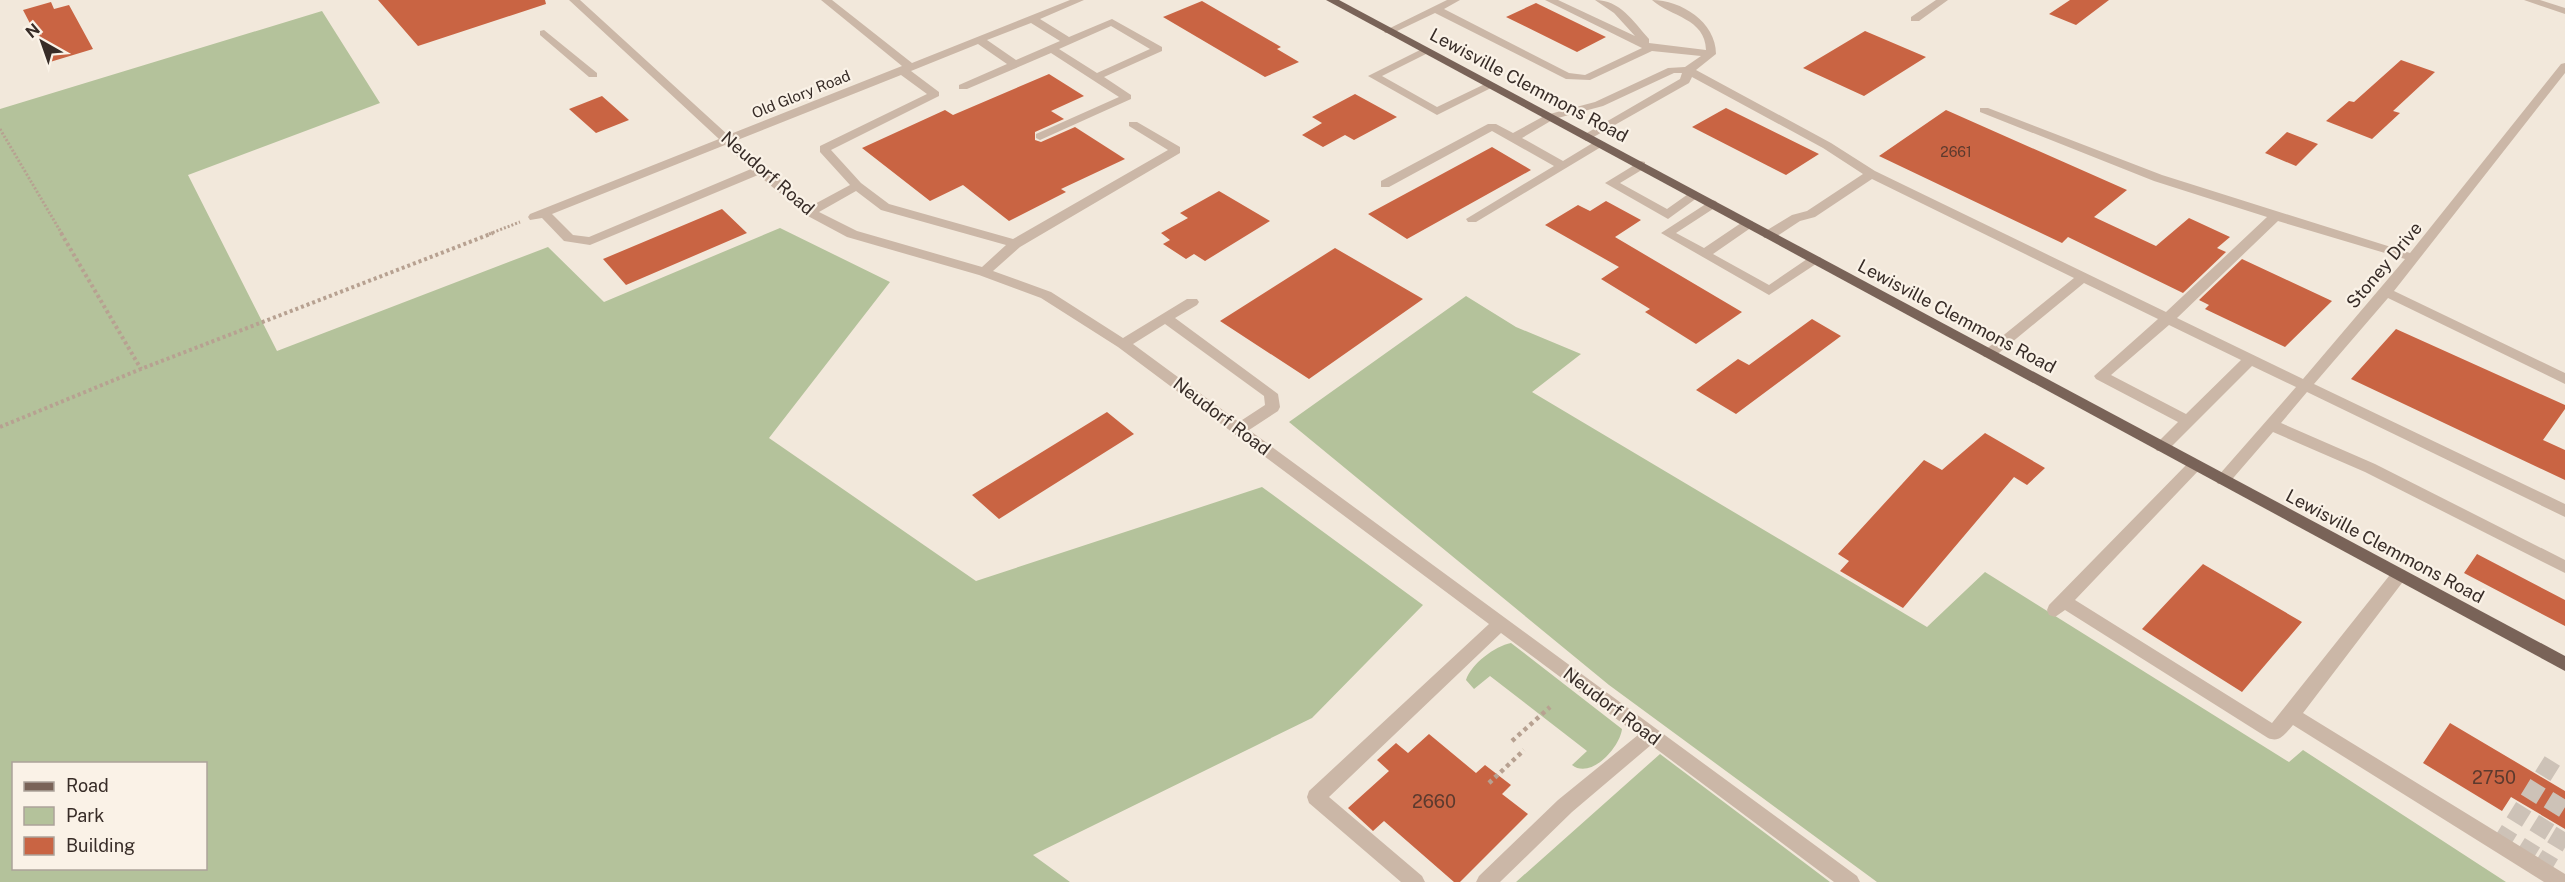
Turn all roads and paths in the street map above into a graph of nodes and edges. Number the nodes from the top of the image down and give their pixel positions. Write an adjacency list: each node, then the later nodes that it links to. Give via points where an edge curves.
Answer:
1 (574, 0): 38 (street, Neudorf Road)
2 (826, 0): 25 (street)
3 (1333, 0): 15 (main road, Lewisville Clemmons Road)
4 (1455, 0): 11 (street)
5 (1550, 0): 20 (street)
6 (1600, 0): 20 (street, via 1618,11)
7 (1657, 0): 22 (street, via 1705,30)
8 (1943, 0): 14 (street)
9 (2529, 0): 12 (street)
10 (1070, 1): 13 (street, Old Glory Road)
11 (1436, 9): 15 (street); 20 (street, via 1566,76 1586,78)
12 (2565, 11)
13 (1032, 19): 17 (street, Old Glory Road); 18 (street)
14 (1915, 19)
15 (1389, 31): 21 (main road, Lewisville Clemmons Road)
16 (544, 33): 27 (street)
17 (979, 40): 23 (street); 25 (street, Old Glory Road)
18 (1068, 41): 19 (street); 28 (street, via 1112,22 1158,49)
19 (1051, 48): 23 (street); 28 (street)
20 (1651, 48): 22 (street)
21 (1426, 50): 29 (main road, Lewisville Clemmons Road); 29 (street, via 1374,76 1437,112)
22 (1711, 54): 26 (street)
23 (1015, 64): 30 (street)
24 (2565, 66): 56 (street, Stoney Drive)
25 (906, 69): 38 (street, Old Glory Road); 45 (street, via 935,94 824,149)
26 (1688, 70): 32 (street, via 1671,70 1599,104); 36 (street, via 1685,81); 43 (street, via 1726,94 1841,151)
27 (593, 75)
28 (1096, 77): 35 (street, via 1127,97)
29 (1491, 85): 32 (main road, Lewisville Clemmons Road)
30 (963, 87)
31 (1984, 110): 50 (street, via 2158,178)
32 (1550, 117): 36 (main road, Lewisville Clemmons Road); 37 (street)
33 (1133, 124): 54 (street, via 1176,150)
34 (0, 129): 67 (path)
35 (1040, 136)
36 (1586, 136): 39 (main road, Lewisville Clemmons Road)
37 (1513, 138): 41 (street); 44 (street, via 1492,126)
38 (728, 140): 42 (street, Neudorf Road); 49 (street, Old Glory Road)
39 (1600, 144): 40 (main road, Lewisville Clemmons Road); 41 (street)
40 (1641, 165): 46 (main road, Lewisville Clemmons Road); 46 (street, via 1611,183 1668,215)
41 (1564, 166): 51 (street)
42 (759, 170): 48 (street, Neudorf Road); 49 (street, via 590,241 569,238)
43 (1872, 174): 53 (street, via 1811,214 1796,218); 59 (street)
44 (1385, 184)
45 (857, 186): 48 (street); 54 (street, via 885,207)
46 (1695, 195): 47 (main road, Lewisville Clemmons Road)
47 (1712, 204): 52 (main road, Lewisville Clemmons Road); 55 (street, via 1667,234)
48 (810, 212): 58 (street, Neudorf Road, via 852,234)
49 (539, 215): 67 (path)
50 (2276, 216): 56 (street); 62 (street)
51 (1472, 219)
52 (1748, 224): 53 (main road, Lewisville Clemmons Road); 55 (street)
53 (1769, 235): 57 (main road, Lewisville Clemmons Road)
54 (1015, 244): 58 (street)
55 (1704, 254): 57 (street, via 1768,291)
56 (2414, 258): 60 (street, Stoney Drive)
57 (1815, 260): 65 (main road, Lewisville Clemmons Road)
58 (984, 272): 64 (street, Neudorf Road, via 1046,295)
59 (2084, 277): 62 (street); 65 (street)
60 (2386, 292): 68 (street); 69 (street, Stoney Drive)
61 (1192, 302): 63 (street)
62 (2168, 318): 66 (street); 70 (street, via 2101,376)
63 (1167, 319): 64 (street); 73 (street, via 1271,394 1273,407)
64 (1123, 344): 73 (street, Neudorf Road)
65 (1989, 354): 74 (main road, Lewisville Clemmons Road)
66 (2250, 359): 69 (street); 70 (street)
67 (141, 369): 72 (path)
68 (2565, 379)
69 (2305, 386): 71 (street, Stoney Drive); 77 (street)
70 (2188, 421): 74 (street)
71 (2271, 425): 76 (street, Stoney Drive); 78 (street, via 2370,468)
72 (0, 427)
73 (1240, 429): 80 (street, Neudorf Road)
74 (2162, 447): 75 (main road, Lewisville Clemmons Road)
75 (2195, 465): 76 (main road, Lewisville Clemmons Road); 83 (street, via 2059,605 2274,734)
76 (2223, 480): 79 (main road, Lewisville Clemmons Road)
77 (2565, 511)
78 (2565, 567)
79 (2399, 575): 81 (main road, Lewisville Clemmons Road); 83 (street)
80 (1501, 623): 84 (street, Neudorf Road); 88 (street, via 1316,797)
81 (2565, 664)
82 (1550, 707): 85 (path)
83 (2291, 715): 91 (street)
84 (1651, 735): 89 (street, via 1565,806); 90 (street, Neudorf Road)
85 (1512, 741)
86 (1524, 750): 87 (path)
87 (1489, 783)
88 (1415, 882)
89 (1486, 882)
90 (1850, 882)
91 (2561, 882)

